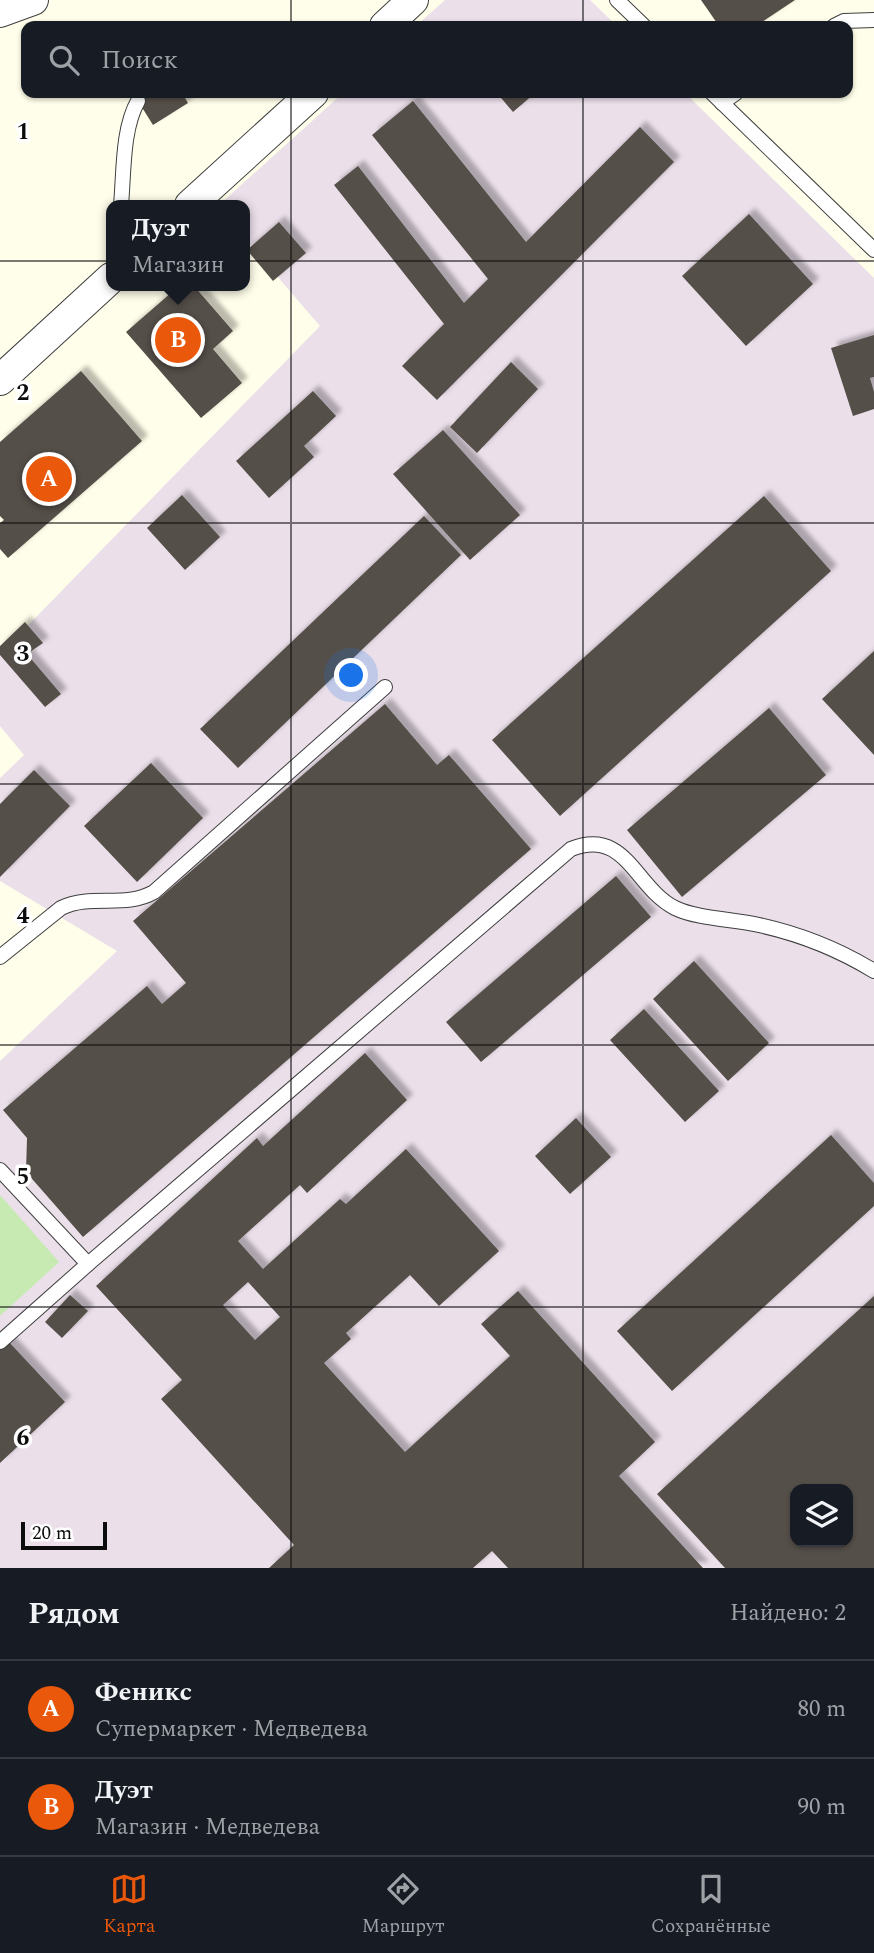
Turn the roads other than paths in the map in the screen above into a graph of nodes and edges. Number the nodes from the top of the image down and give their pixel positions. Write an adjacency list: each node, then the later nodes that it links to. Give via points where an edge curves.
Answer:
1 (33, 0): 4 (street)
2 (413, 0): 6 (street)
3 (617, 0): 7 (lane)
4 (0, 12)
5 (874, 20): 8 (lane)
6 (390, 21)
7 (639, 21)
8 (853, 21)
9 (308, 98): 13 (street)
10 (717, 98): 14 (lane)
11 (138, 101): 12 (lane, via 128,127)
12 (121, 200)
13 (195, 200)
14 (874, 250)
15 (106, 283): 16 (street)
16 (0, 380)
17 (385, 687): 18 (lane, via 154,892 125,901 72,903)
18 (0, 957)
19 (874, 971): 21 (lane, via 804,937 673,907 610,848 584,844 570,849)
20 (0, 1170): 21 (lane)
21 (88, 1264): 22 (lane)
22 (0, 1342)

